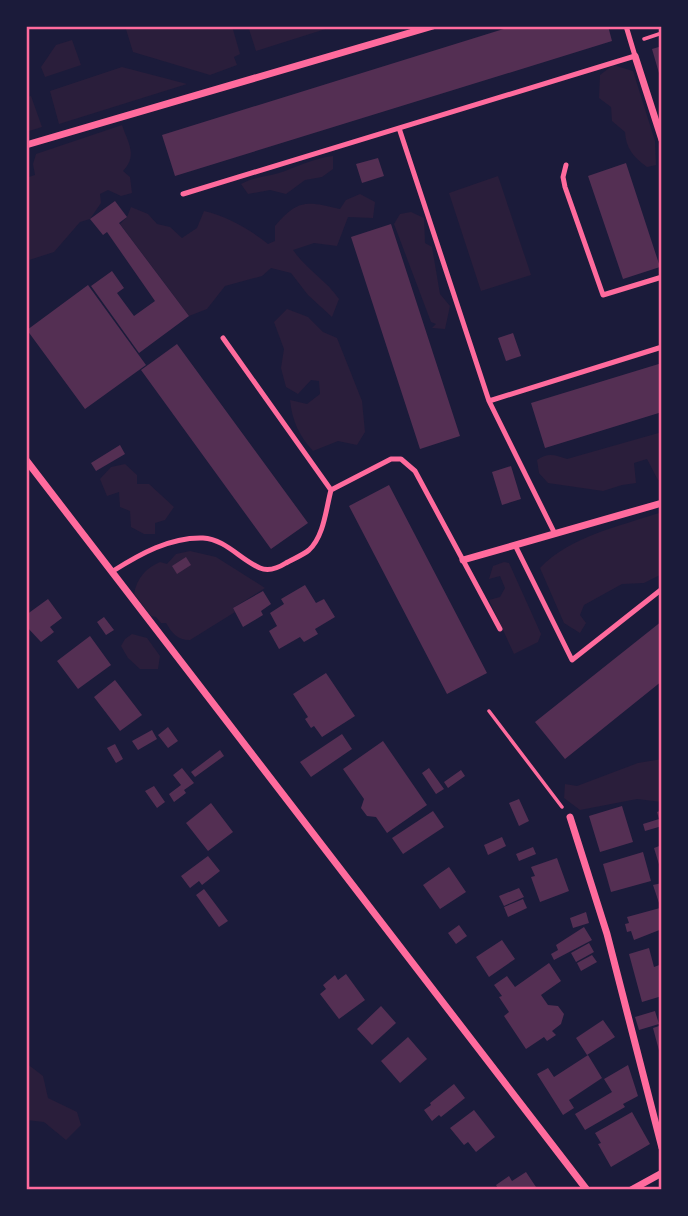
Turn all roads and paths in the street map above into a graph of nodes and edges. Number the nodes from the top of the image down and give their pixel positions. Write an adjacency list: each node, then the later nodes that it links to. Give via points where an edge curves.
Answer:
1 (433, 26): 8 (street)
2 (626, 26): 4 (lane)
3 (662, 33): 4 (path)
4 (631, 43): 5 (lane)
5 (635, 56): 6 (lane); 7 (street)
6 (399, 128): 10 (lane); 14 (lane)
7 (662, 140)
8 (26, 145)
9 (566, 165): 11 (lane, via 565,187 603,295)
10 (183, 194)
11 (662, 277)
12 (223, 338): 16 (lane)
13 (662, 347): 14 (lane)
14 (489, 401): 18 (lane)
15 (26, 460): 21 (street)
16 (331, 490): 20 (lane, via 391,459 401,459 415,471); 21 (lane, via 318,539 308,551 278,568 260,568 224,545 202,538 142,552)
17 (662, 503): 18 (street)
18 (555, 534): 19 (street)
19 (515, 545): 20 (street); 22 (lane, via 572,660)
20 (463, 560): 23 (lane)
21 (113, 571): 28 (street)
22 (662, 589)
23 (500, 629)
24 (488, 711): 25 (path)
25 (570, 817): 26 (street, via 607,934)
26 (662, 1148)
27 (662, 1174): 29 (street)
28 (587, 1190)
29 (631, 1190)

